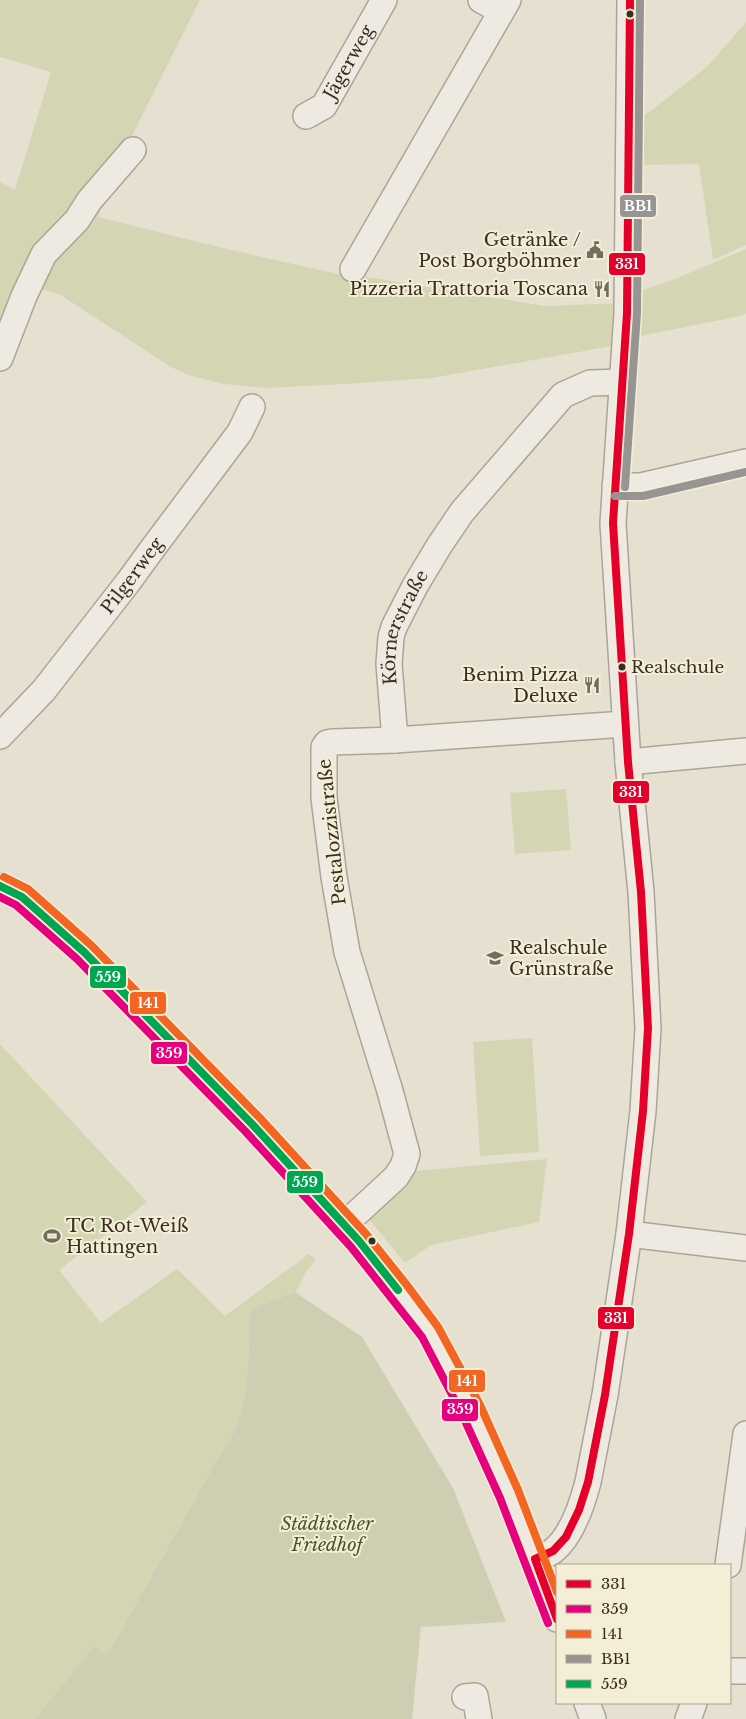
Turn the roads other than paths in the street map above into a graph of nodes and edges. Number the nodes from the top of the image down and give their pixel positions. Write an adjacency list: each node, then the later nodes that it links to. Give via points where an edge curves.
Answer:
1 (384, 0): 4 (street, Jägerweg, via 324,106)
2 (630, 0): 8 (street, via 627,295)
3 (497, 4): 6 (street)
4 (306, 116)
5 (133, 150): 7 (street, via 88,201 77,220 44,254)
6 (354, 269)
7 (0, 358)
8 (622, 382): 11 (street); 14 (street, Körnerstraße, via 590,383 563,395 462,512 439,546 415,586 391,637 389,664)
9 (252, 407): 13 (street, Pilgerweg, via 240,432 129,581 44,690)
10 (746, 462): 11 (street, via 641,486)
11 (615, 486): 12 (street, via 613,524)
12 (625, 724): 14 (street); 16 (street)
13 (0, 736)
14 (395, 740): 18 (street, Pestalozzistraße, via 332,742 323,750 324,798 347,952 393,1100 406,1154 396,1177)
15 (746, 751): 16 (street)
16 (628, 762): 19 (street, via 641,892 648,1028 641,1136)
17 (0, 886): 18 (street, via 22,897 84,952 252,1124)
18 (344, 1225): 22 (street, via 430,1332 471,1410)
19 (629, 1234): 20 (street); 22 (street, via 604,1400 584,1498 571,1530 552,1551)
20 (746, 1248)
21 (746, 1434): 23 (street)
22 (535, 1559): 24 (street)
23 (728, 1564)
24 (556, 1615)
25 (731, 1671): 26 (street)
26 (746, 1671)
27 (465, 1697): 30 (street, via 476,1696)
28 (587, 1704): 31 (street)
29 (694, 1704): 32 (street)
30 (479, 1719)
31 (593, 1719)
32 (688, 1719)

